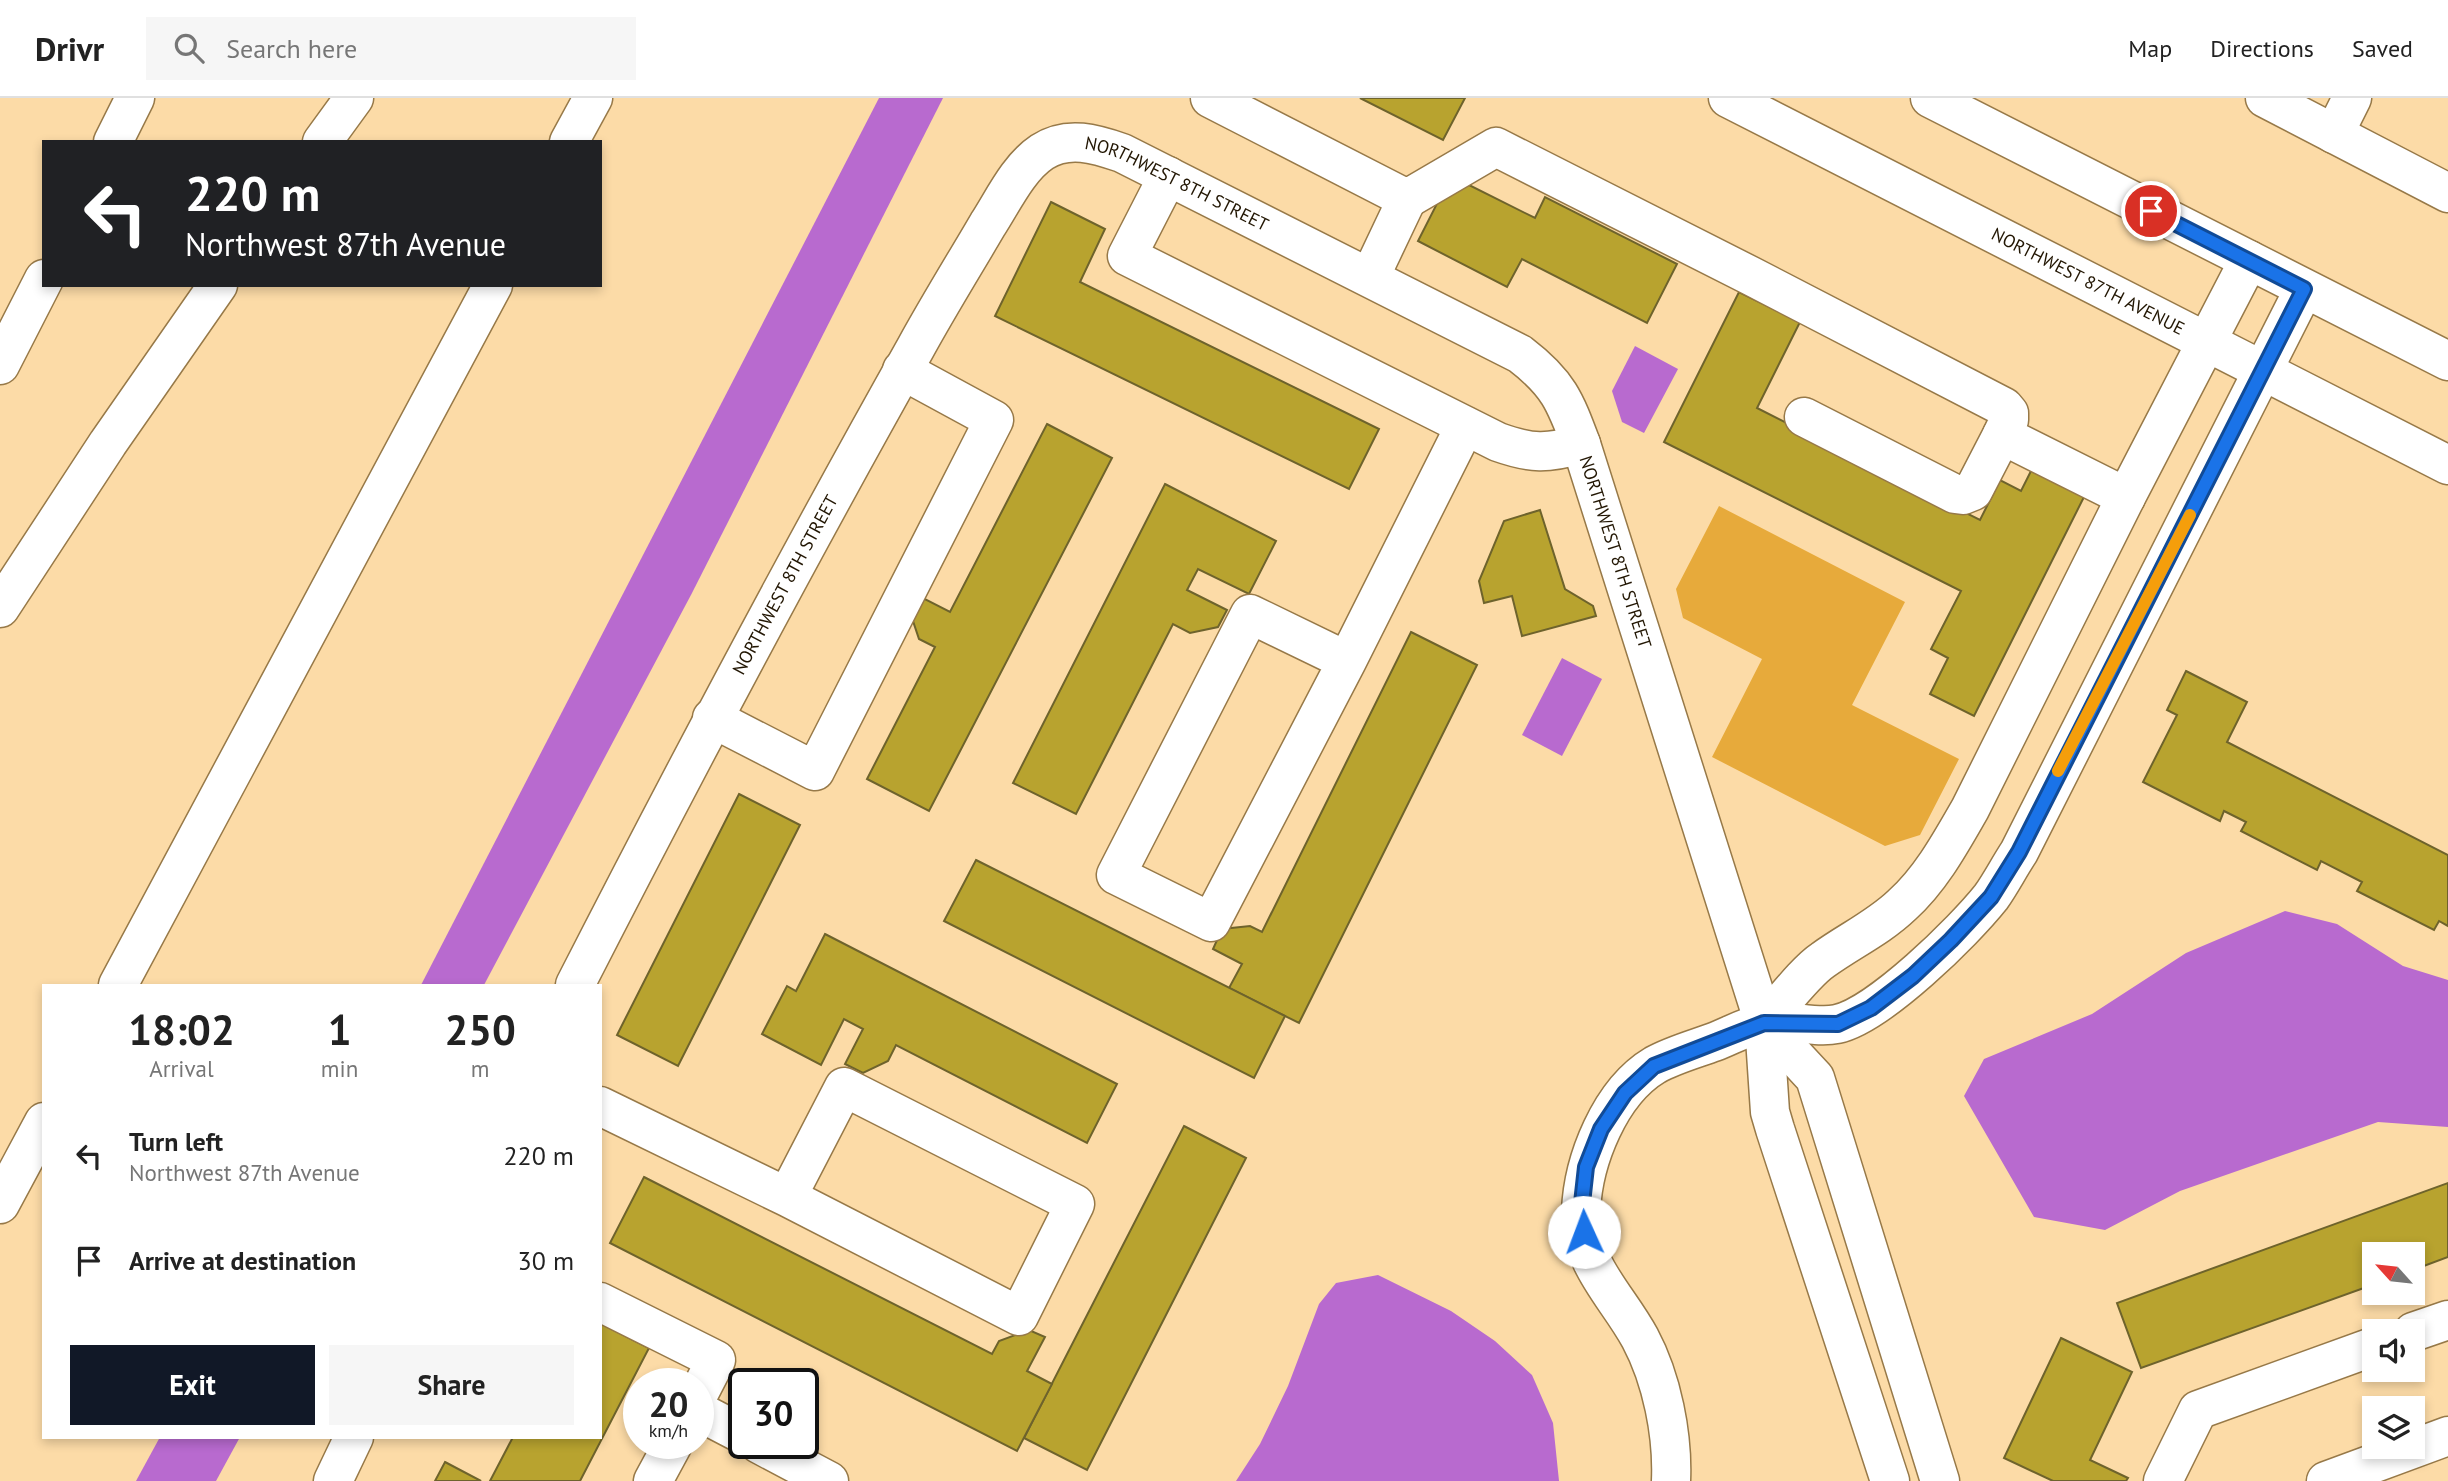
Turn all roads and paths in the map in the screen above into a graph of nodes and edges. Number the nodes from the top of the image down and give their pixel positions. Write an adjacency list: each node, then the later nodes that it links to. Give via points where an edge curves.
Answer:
1 (135, 98): 10 (main road)
2 (354, 98): 11 (main road)
3 (593, 98): 12 (main road)
4 (1210, 98): 15 (main road)
5 (1728, 98): 22 (main road, NORTHWEST 87TH AVENUE)
6 (1930, 98): 16 (main road)
7 (2265, 98): 9 (main road)
8 (2352, 98): 9 (main road)
9 (2334, 134): 14 (main road)
10 (114, 140)
11 (323, 140)
12 (570, 140)
13 (1168, 176): 17 (main road, NORTHWEST 8TH STREET); 25 (main road, NORTHWEST 8TH STREET, via 1095,144 1076,141 1042,152 1001,204); 28 (main road, via 1127,256)
14 (2446, 188)
15 (1408, 199): 17 (main road); 29 (main road, via 1496,147 2004,407 2009,420)
16 (2249, 260): 21 (main road); 22 (main road)
17 (1370, 277): 30 (main road, NORTHWEST 8TH STREET, via 1520,354 1541,370 1559,390)
18 (42, 283): 24 (main road)
19 (217, 287): 33 (main road)
20 (492, 287): 36 (main road)
21 (2304, 289): 23 (main road); 26 (main road)
22 (2208, 342): 26 (main road, NORTHWEST 87TH AVENUE); 32 (main road)
23 (2448, 361)
24 (0, 365)
25 (902, 370): 35 (main road, NORTHWEST 8TH STREET); 35 (main road, via 994,420 815,771)
26 (2264, 370): 31 (main road, NORTHWEST 87TH AVENUE); 38 (main road, via 2019,852 1991,897 1913,976 1871,1008 1838,1024)
27 (1804, 417): 29 (main road, via 1964,495 1973,491)
28 (1465, 426): 30 (main road, via 1520,450 1551,453); 34 (main road)
29 (2002, 435): 32 (main road)
30 (1581, 444): 38 (main road, NORTHWEST 8TH STREET)
31 (2448, 465)
32 (2126, 497): 38 (main road, via 1970,809 1931,872 1878,925 1820,961)
33 (0, 608)
34 (1347, 661): 34 (main road, via 1211,922 1116,875 1250,614)
35 (712, 718): 37 (main road, NORTHWEST 8TH STREET)
36 (119, 984)
37 (576, 984)
38 (1764, 1023): 55 (main road, via 1654,1066 1625,1093 1601,1129 1586,1167 1581,1212 1587,1252 1640,1339 1657,1382 1668,1431); 56 (main road, via 1770,1112); 57 (main road, via 1815,1078)
39 (602, 1107): 41 (main road)
40 (42, 1126): 42 (main road)
41 (787, 1197): 41 (main road, via 1019,1316 1075,1204 844,1087)
42 (0, 1204)
43 (602, 1304): 47 (main road, via 716,1360)
44 (2448, 1320): 45 (main road)
45 (2425, 1328)
46 (2362, 1351): 58 (main road, via 2198,1410)
47 (712, 1368)
48 (2448, 1436): 59 (main road)
49 (353, 1439): 52 (main road)
50 (665, 1459): 53 (main road)
51 (787, 1459): 54 (main road)
52 (333, 1481)
53 (653, 1481)
54 (829, 1481)
55 (1671, 1481)
56 (1890, 1481)
57 (1940, 1481)
58 (2163, 1481)
59 (2326, 1481)

